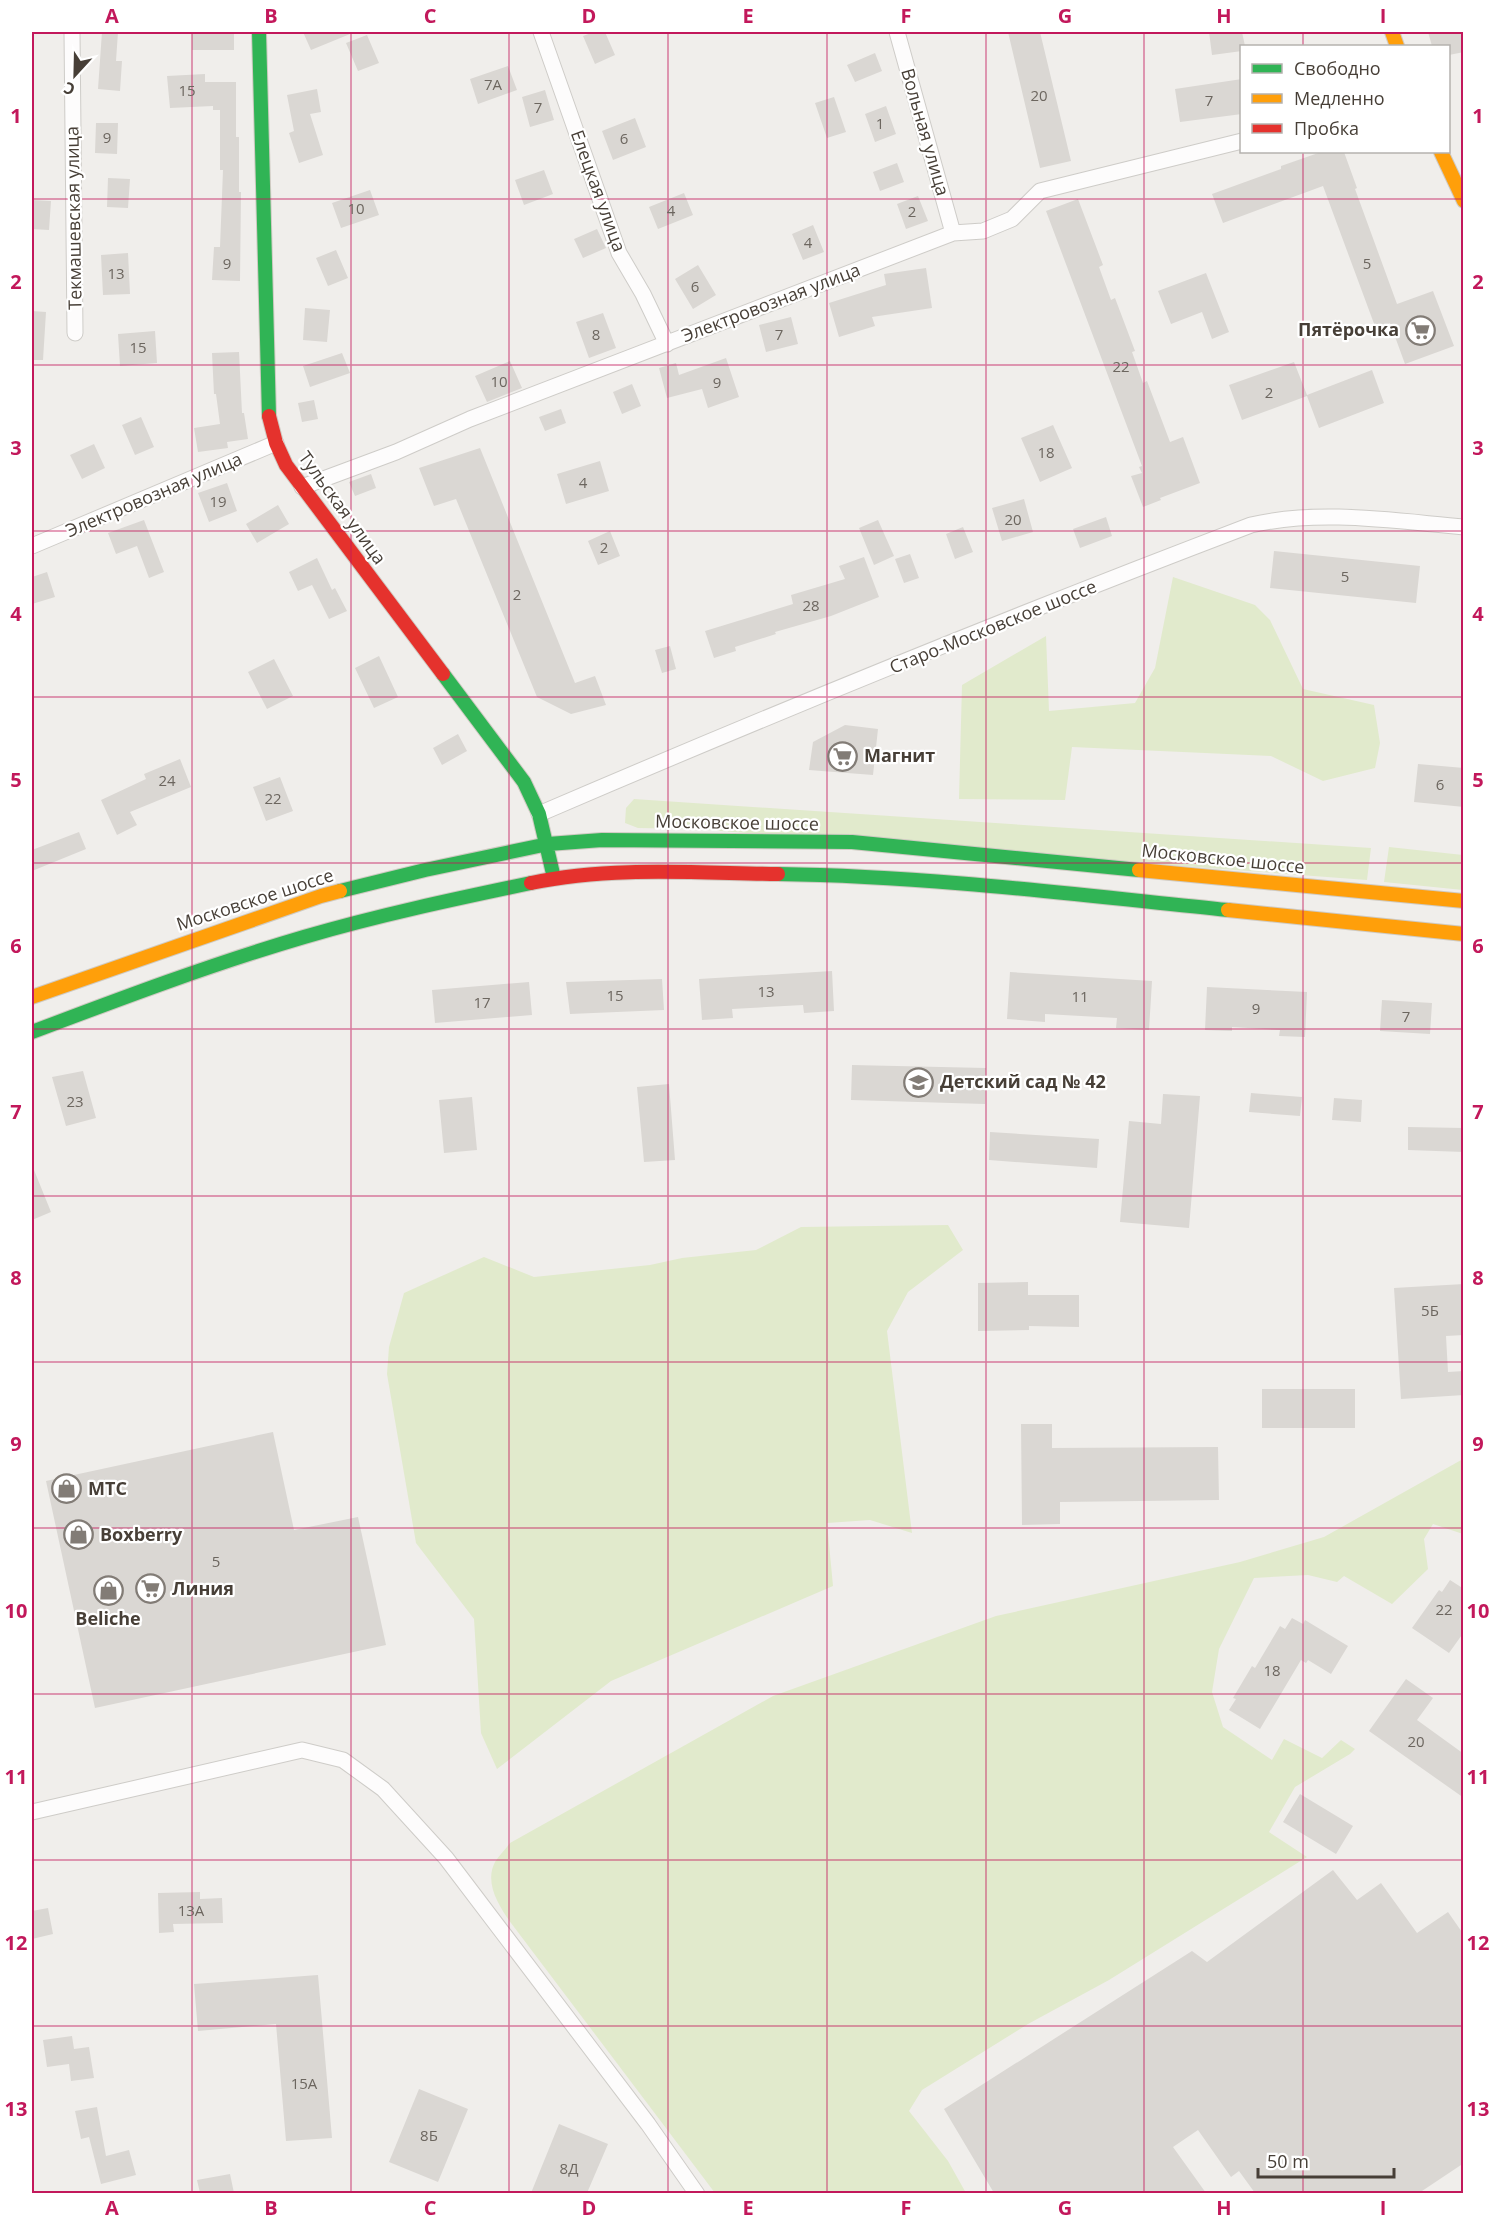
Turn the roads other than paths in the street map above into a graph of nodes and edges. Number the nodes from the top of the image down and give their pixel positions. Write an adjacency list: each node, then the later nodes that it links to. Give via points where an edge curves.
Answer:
1 (72, 32): 9 (street, Текмашевская улица)
2 (260, 32): 11 (main road, Тульская улица, via 269,419)
3 (541, 32): 10 (street, Елецкая улица, via 619,253)
4 (897, 32): 8 (street, Вольная улица)
5 (1240, 141): 8 (street, Электровозная улица, via 1040,191 1011,219 983,231)
6 (1441, 153): 7 (main road)
7 (1464, 201)
8 (953, 233): 10 (street, Электровозная улица)
9 (75, 333)
10 (667, 344): 12 (street, Электровозная улица)
11 (276, 443): 12 (main road, Тульская улица); 14 (street, Электровозная улица)
12 (302, 487): 15 (main road, Тульская улица, via 513,766)
13 (1464, 527): 15 (street, Старо-Московское шоссе, via 1341,516 1251,525)
14 (32, 546)
15 (539, 814): 16 (main road, Тульская улица)
16 (548, 844): 17 (main road, Тульская улица); 18 (main road, Московское шоссе, via 603,840 852,842); 20 (main road, Московское шоссе, via 321,896)
17 (554, 878): 19 (main road, via 668,873 848,875); 21 (main road, via 434,903 304,937 151,987)
18 (1464, 901)
19 (1464, 934)
20 (32, 997)
21 (32, 1032)
22 (32, 1812): 23 (street, via 302,1750 343,1760 383,1789 446,1858)
23 (697, 2193)

